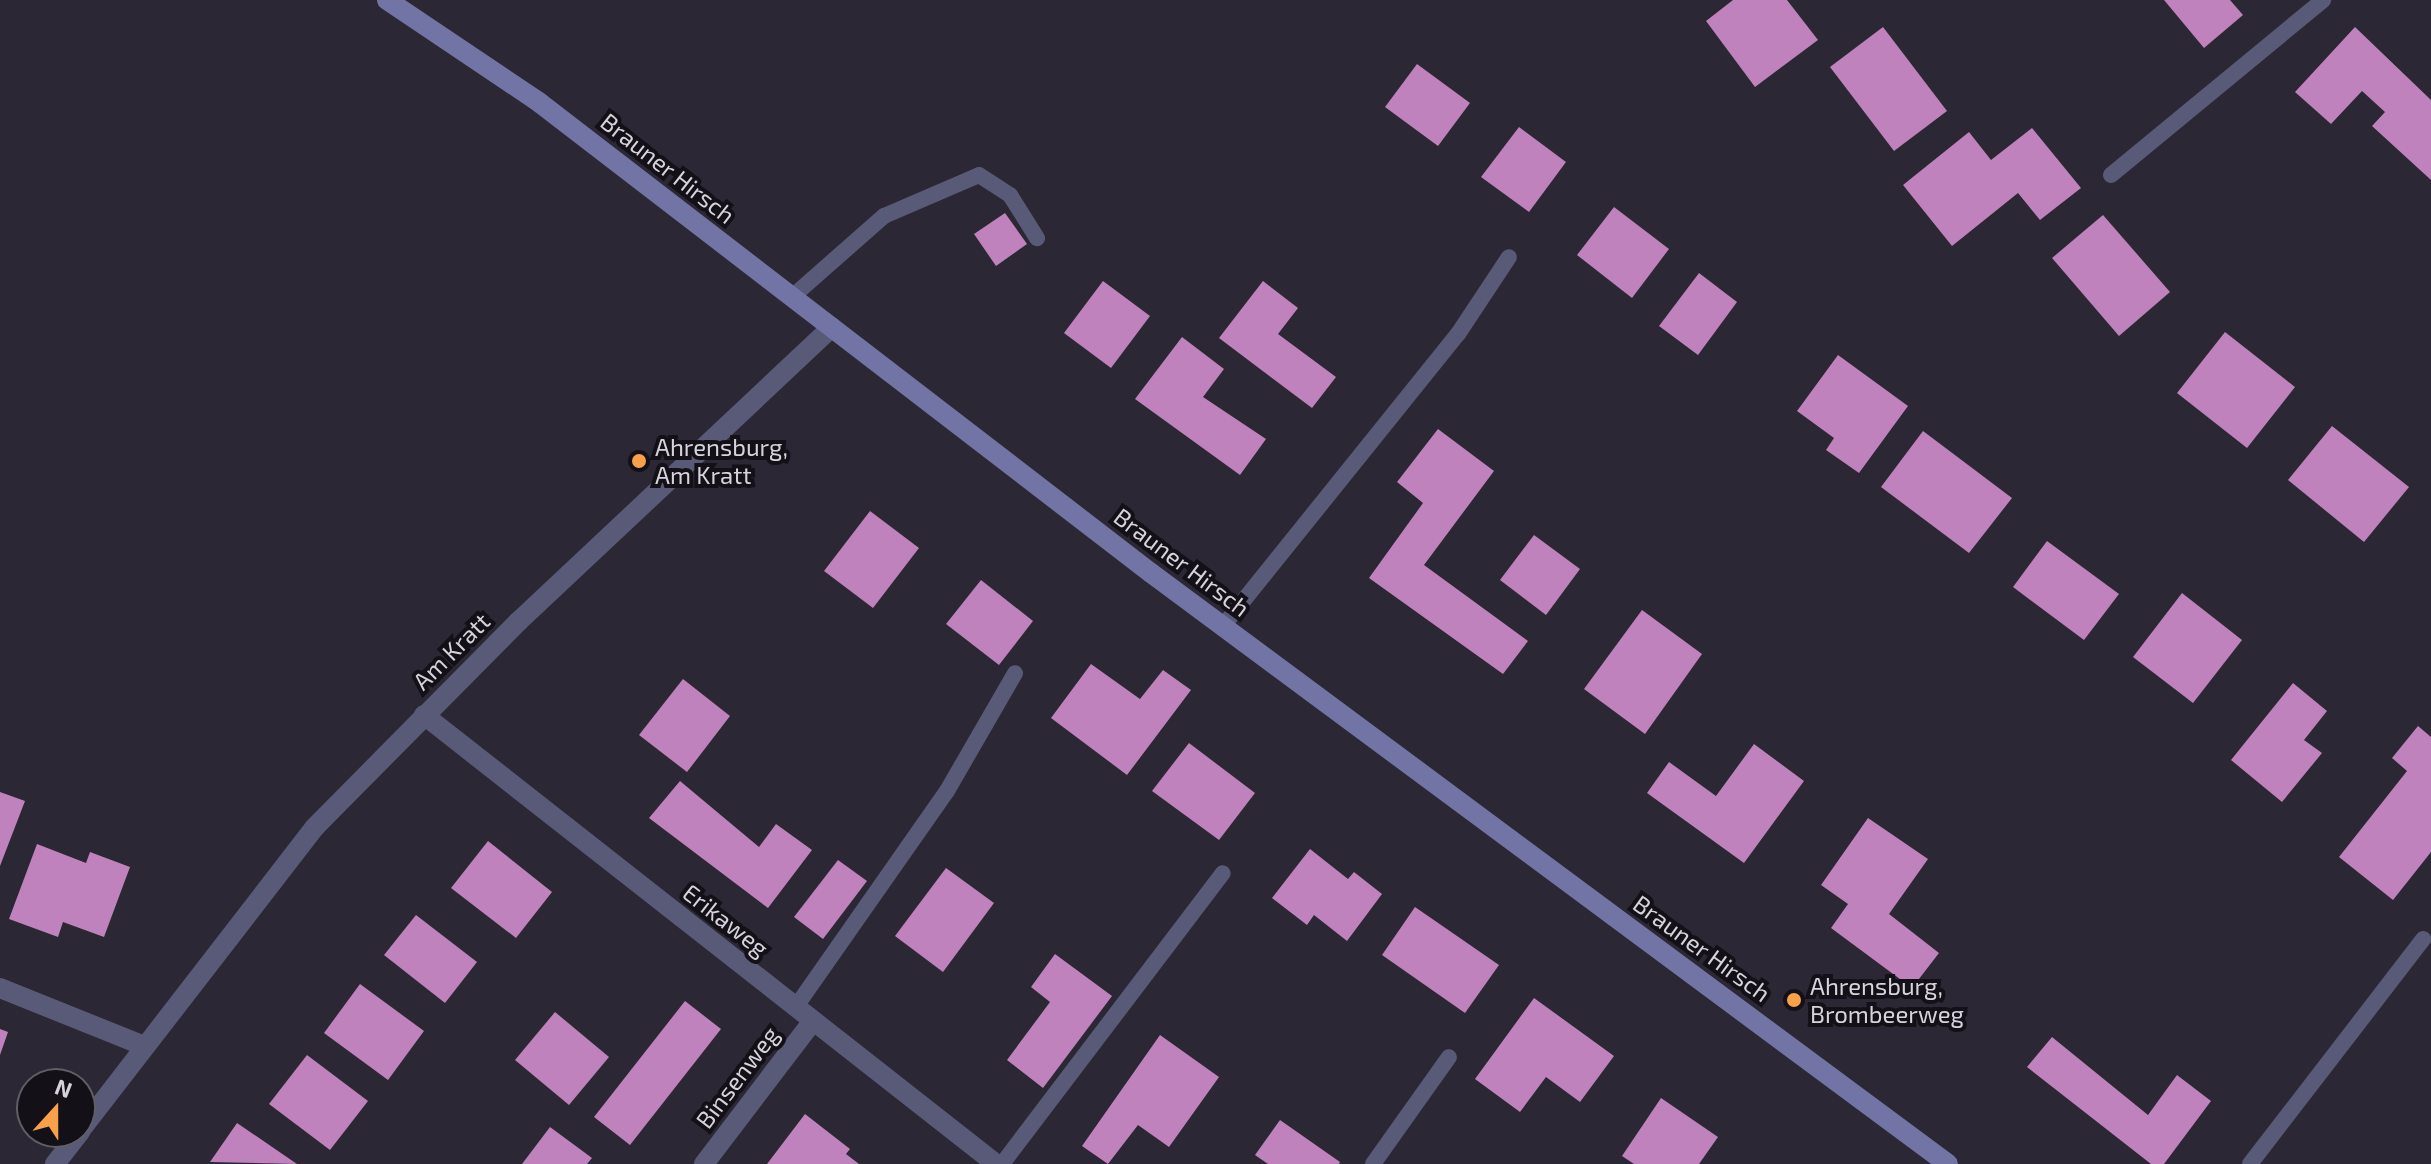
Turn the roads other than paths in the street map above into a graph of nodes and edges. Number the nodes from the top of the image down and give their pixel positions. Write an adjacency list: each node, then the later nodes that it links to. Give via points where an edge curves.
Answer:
1 (387, 0): 6 (street, Brauner Hirsch, via 540,103)
2 (2323, 0): 3 (lane)
3 (2111, 175)
4 (1037, 238): 6 (lane, via 1010,195 979,175 884,216)
5 (1509, 257): 8 (lane, via 1458,334)
6 (792, 297): 7 (street, Brauner Hirsch)
7 (832, 327): 8 (street, Brauner Hirsch); 10 (street, Am Kratt)
8 (1223, 626): 25 (street, Brauner Hirsch)
9 (1015, 673): 14 (lane, via 947,791)
10 (424, 715): 14 (street, Erikaweg); 16 (street, Am Kratt, via 314,828)
11 (1223, 873): 23 (lane)
12 (2423, 939): 26 (lane)
13 (0, 988): 16 (street)
14 (795, 1008): 15 (street, Erikaweg)
15 (812, 1022): 21 (street, Binsenweg); 22 (street, Erikaweg)
16 (144, 1046): 18 (street, Am Kratt)
17 (1449, 1057): 24 (lane)
18 (96, 1110)
19 (68, 1148): 20 (street, Am Kratt)
20 (55, 1164)
21 (704, 1164)
22 (996, 1164)
23 (1002, 1164)
24 (1373, 1164)
25 (1948, 1164)
26 (2250, 1164)

